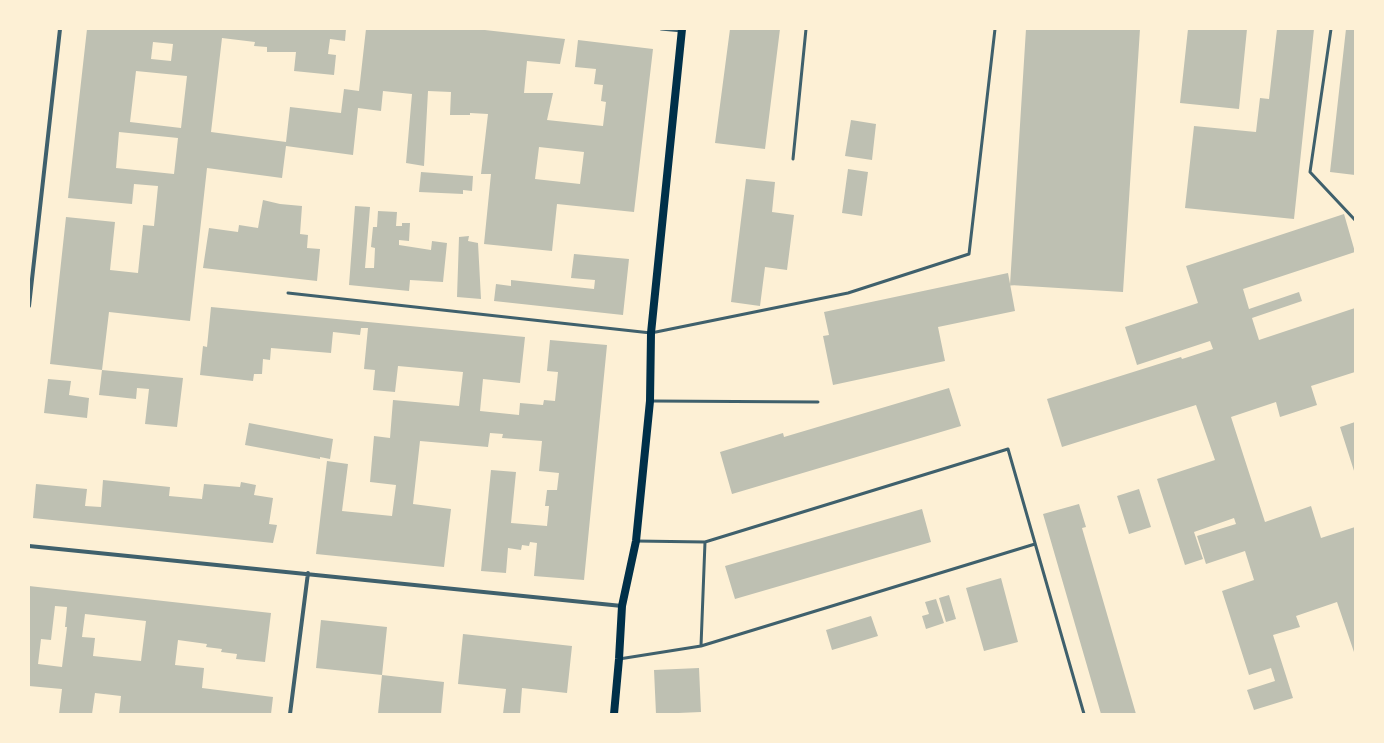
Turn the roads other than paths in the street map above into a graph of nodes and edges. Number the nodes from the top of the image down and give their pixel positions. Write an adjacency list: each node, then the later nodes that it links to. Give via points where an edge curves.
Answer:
1 (60, 29): 10 (street)
2 (661, 29): 6 (lane)
3 (806, 29): 7 (lane)
4 (996, 29): 11 (lane, via 969,254 848,293)
5 (1332, 29): 8 (lane, via 1310,172)
6 (682, 30): 11 (main road)
7 (793, 159)
8 (1355, 220)
9 (288, 293): 11 (lane)
10 (29, 306)
11 (650, 332): 12 (main road)
12 (650, 401): 13 (lane); 14 (main road)
13 (818, 402)
14 (636, 541): 15 (lane); 19 (main road)
15 (705, 542): 16 (lane, via 1008,449); 20 (lane)
16 (1035, 544): 20 (lane); 24 (lane)
17 (29, 546): 18 (street)
18 (308, 573): 19 (street); 22 (street)
19 (622, 606): 21 (main road)
20 (701, 646): 21 (lane)
21 (619, 659): 23 (main road)
22 (290, 714)
23 (614, 714)
24 (1084, 714)

